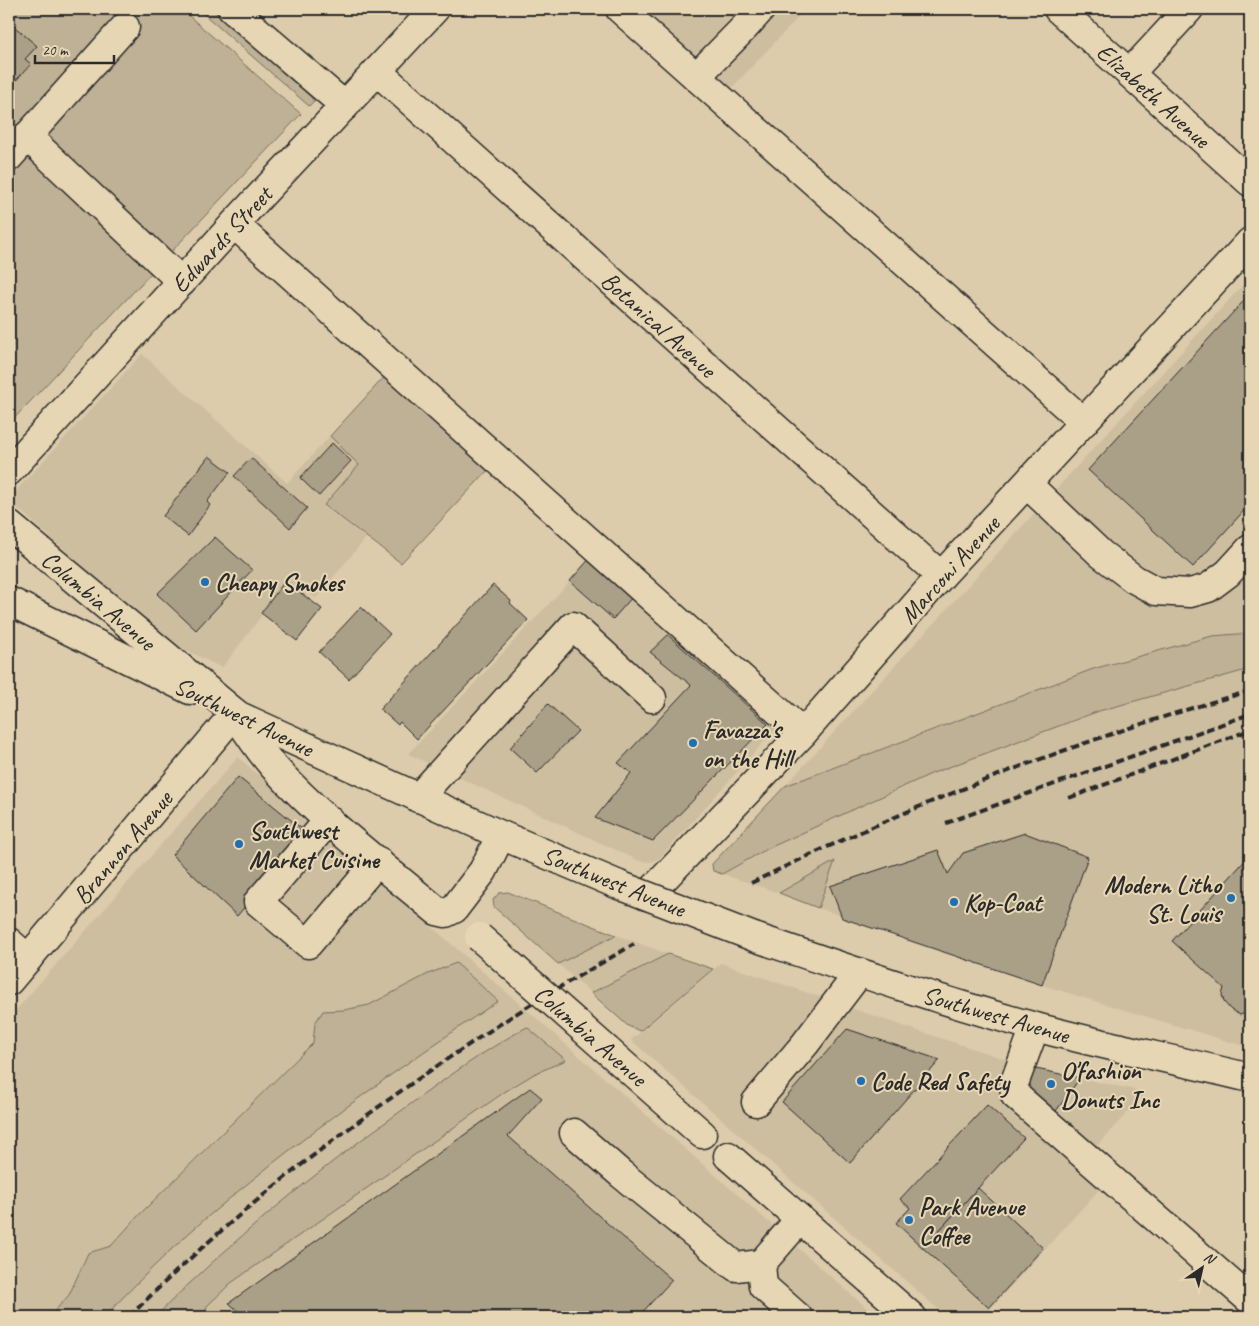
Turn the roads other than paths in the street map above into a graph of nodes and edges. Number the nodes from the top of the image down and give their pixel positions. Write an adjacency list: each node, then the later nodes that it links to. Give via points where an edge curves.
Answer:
1 (232, 9): 11 (street)
2 (435, 9): 8 (street, Edwards Street)
3 (620, 9): 10 (street)
4 (1058, 9): 9 (street, Elizabeth Avenue)
5 (1190, 9): 9 (street)
6 (750, 12): 10 (street)
7 (125, 28): 12 (street)
8 (377, 71): 11 (street, Edwards Street); 23 (street, Botanical Avenue)
9 (1130, 74): 14 (street, Elizabeth Avenue)
10 (696, 77): 18 (street)
11 (345, 106): 15 (street, Edwards Street)
12 (27, 136): 13 (street); 17 (street)
13 (9, 157)
14 (1250, 182)
15 (234, 224): 17 (street, Edwards Street); 27 (street)
16 (1250, 242): 18 (street, Marconi Avenue)
17 (182, 282): 19 (street, Edwards Street)
18 (1084, 422): 20 (street, Marconi Avenue)
19 (9, 471)
20 (1027, 484): 22 (street, via 1101,554 1156,591 1190,593 1208,588 1228,573); 23 (street, Marconi Avenue)
21 (9, 525): 26 (street, Columbia Avenue)
22 (1250, 549)
23 (941, 576): 27 (street, Marconi Avenue)
24 (9, 601): 26 (street, Southwest Avenue)
25 (652, 698): 28 (street, via 573,626)
26 (235, 714): 28 (street, Southwest Avenue); 29 (street, Columbia Avenue, via 273,766); 34 (street, Brannon Avenue)
27 (803, 733): 32 (street, Marconi Avenue)
28 (418, 798): 30 (street, Southwest Avenue)
29 (329, 820): 31 (street, Columbia Avenue); 31 (street, via 258,902 308,944)
30 (501, 835): 31 (street, Columbia Avenue, via 473,885 454,909 446,913 437,911); 32 (street, Southwest Avenue, bridge)
31 (378, 861)
32 (647, 896): 35 (street, Southwest Avenue, bridge)
33 (479, 937): 41 (street, Columbia Avenue, bridge)
34 (19, 950): 36 (street, Brannon Avenue)
35 (859, 973): 37 (street, Southwest Avenue); 39 (street)
36 (9, 981)
37 (1034, 1027): 38 (street, Southwest Avenue); 45 (street, via 1014,1084 1015,1095)
38 (1250, 1078)
39 (756, 1102)
40 (574, 1133): 44 (street, via 736,1268)
41 (702, 1134)
42 (728, 1156): 43 (street)
43 (800, 1219): 44 (street); 47 (street)
44 (761, 1264): 46 (street, via 763,1286)
45 (1250, 1300)
46 (798, 1317)
47 (912, 1317)

